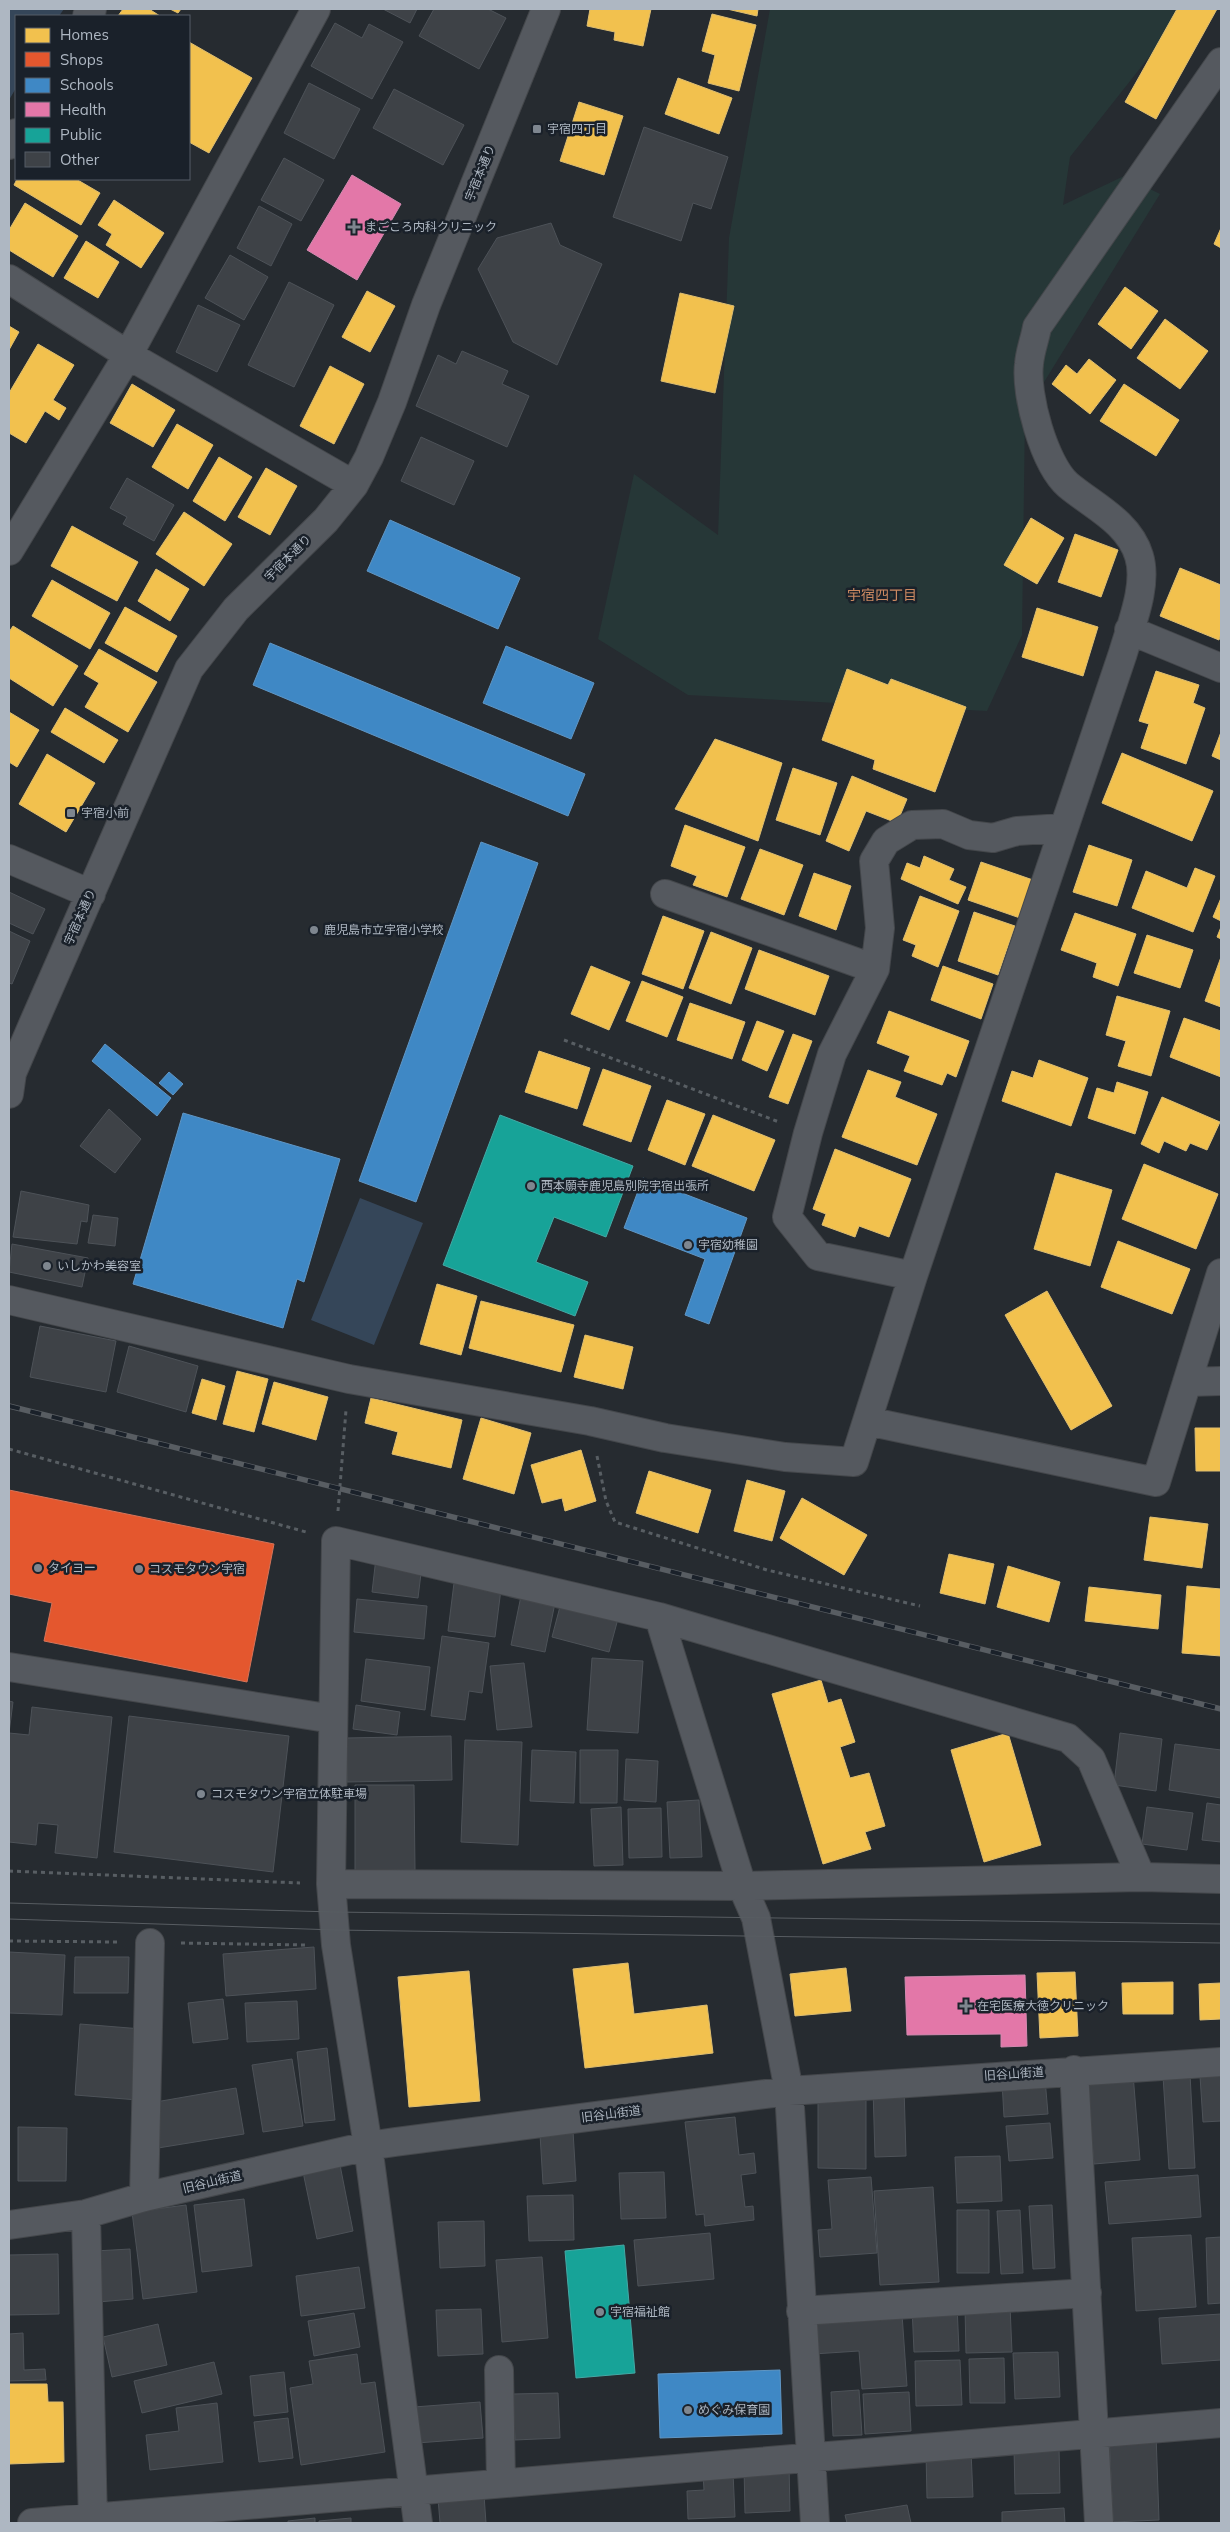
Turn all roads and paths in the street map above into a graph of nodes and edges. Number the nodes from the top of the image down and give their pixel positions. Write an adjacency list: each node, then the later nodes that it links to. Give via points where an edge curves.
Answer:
1 (316, 9): 5 (street)
2 (546, 9): 6 (street, 宇宿本通り, via 426,305 392,402)
3 (1221, 62): 8 (street, via 1037,327 1028,365 1034,415 1050,462 1066,483 1110,516 1131,537 1140,558 1140,593)
4 (9, 279): 5 (street)
5 (128, 355): 6 (street); 7 (street)
6 (354, 485): 12 (street, 宇宿本通り, via 326,520 236,609 189,669)
7 (9, 551)
8 (1129, 630): 9 (street); 10 (street)
9 (1221, 668)
10 (1062, 828): 14 (street, via 1017,831 993,838 969,835 943,824 912,825 886,841 874,861 880,928); 19 (street)
11 (9, 859): 12 (street)
12 (91, 894): 16 (street, 宇宿本通り)
13 (665, 894): 14 (street)
14 (875, 969): 17 (street, via 832,1054)
15 (564, 1040): 17 (path)
16 (10, 1080)
17 (808, 1133): 19 (street, via 787,1217 818,1256)
18 (1221, 1273): 23 (street)
19 (913, 1276): 25 (street)
20 (9, 1300): 21 (street)
21 (349, 1379): 24 (street); 27 (path)
22 (1221, 1381): 23 (street)
23 (1187, 1382): 25 (street, via 1156,1482)
24 (590, 1421): 25 (street, via 665,1438 785,1457 854,1462); 28 (path, via 606,1501 615,1522 767,1570)
25 (867, 1421)
26 (9, 1449): 27 (path)
27 (336, 1541): 29 (street); 31 (street)
28 (920, 1606)
29 (658, 1617): 33 (street, via 1068,1738 1091,1759); 36 (street)
30 (9, 1667): 31 (street)
31 (333, 1719): 35 (street)
32 (9, 1871): 35 (path)
33 (1141, 1878): 34 (street); 36 (street)
34 (1221, 1879)
35 (331, 1884): 36 (street); 41 (street, via 336,1945)
36 (742, 1886): 40 (street, via 756,1918)
37 (150, 1943): 42 (street)
38 (1221, 2062): 39 (street, 旧谷山街道)
39 (1074, 2070): 40 (street, 旧谷山街道); 45 (street)
40 (789, 2091): 41 (street, 旧谷山街道); 46 (street)
41 (368, 2146): 42 (street, 旧谷山街道); 52 (street)
42 (144, 2197): 43 (street, 旧谷山街道)
43 (86, 2214): 44 (street, 旧谷山街道); 54 (street)
44 (9, 2225)
45 (1087, 2293): 46 (street); 49 (street)
46 (801, 2311): 50 (street)
47 (499, 2370): 51 (street)
48 (1221, 2423): 49 (street)
49 (1095, 2433): 50 (street); 58 (street)
50 (810, 2456): 51 (street); 57 (street)
51 (501, 2483): 52 (street)
52 (414, 2491): 53 (street); 56 (street)
53 (269, 2514): 54 (street)
54 (93, 2521): 55 (street)
55 (32, 2523)
56 (418, 2523)
57 (815, 2523)
58 (1099, 2523)

